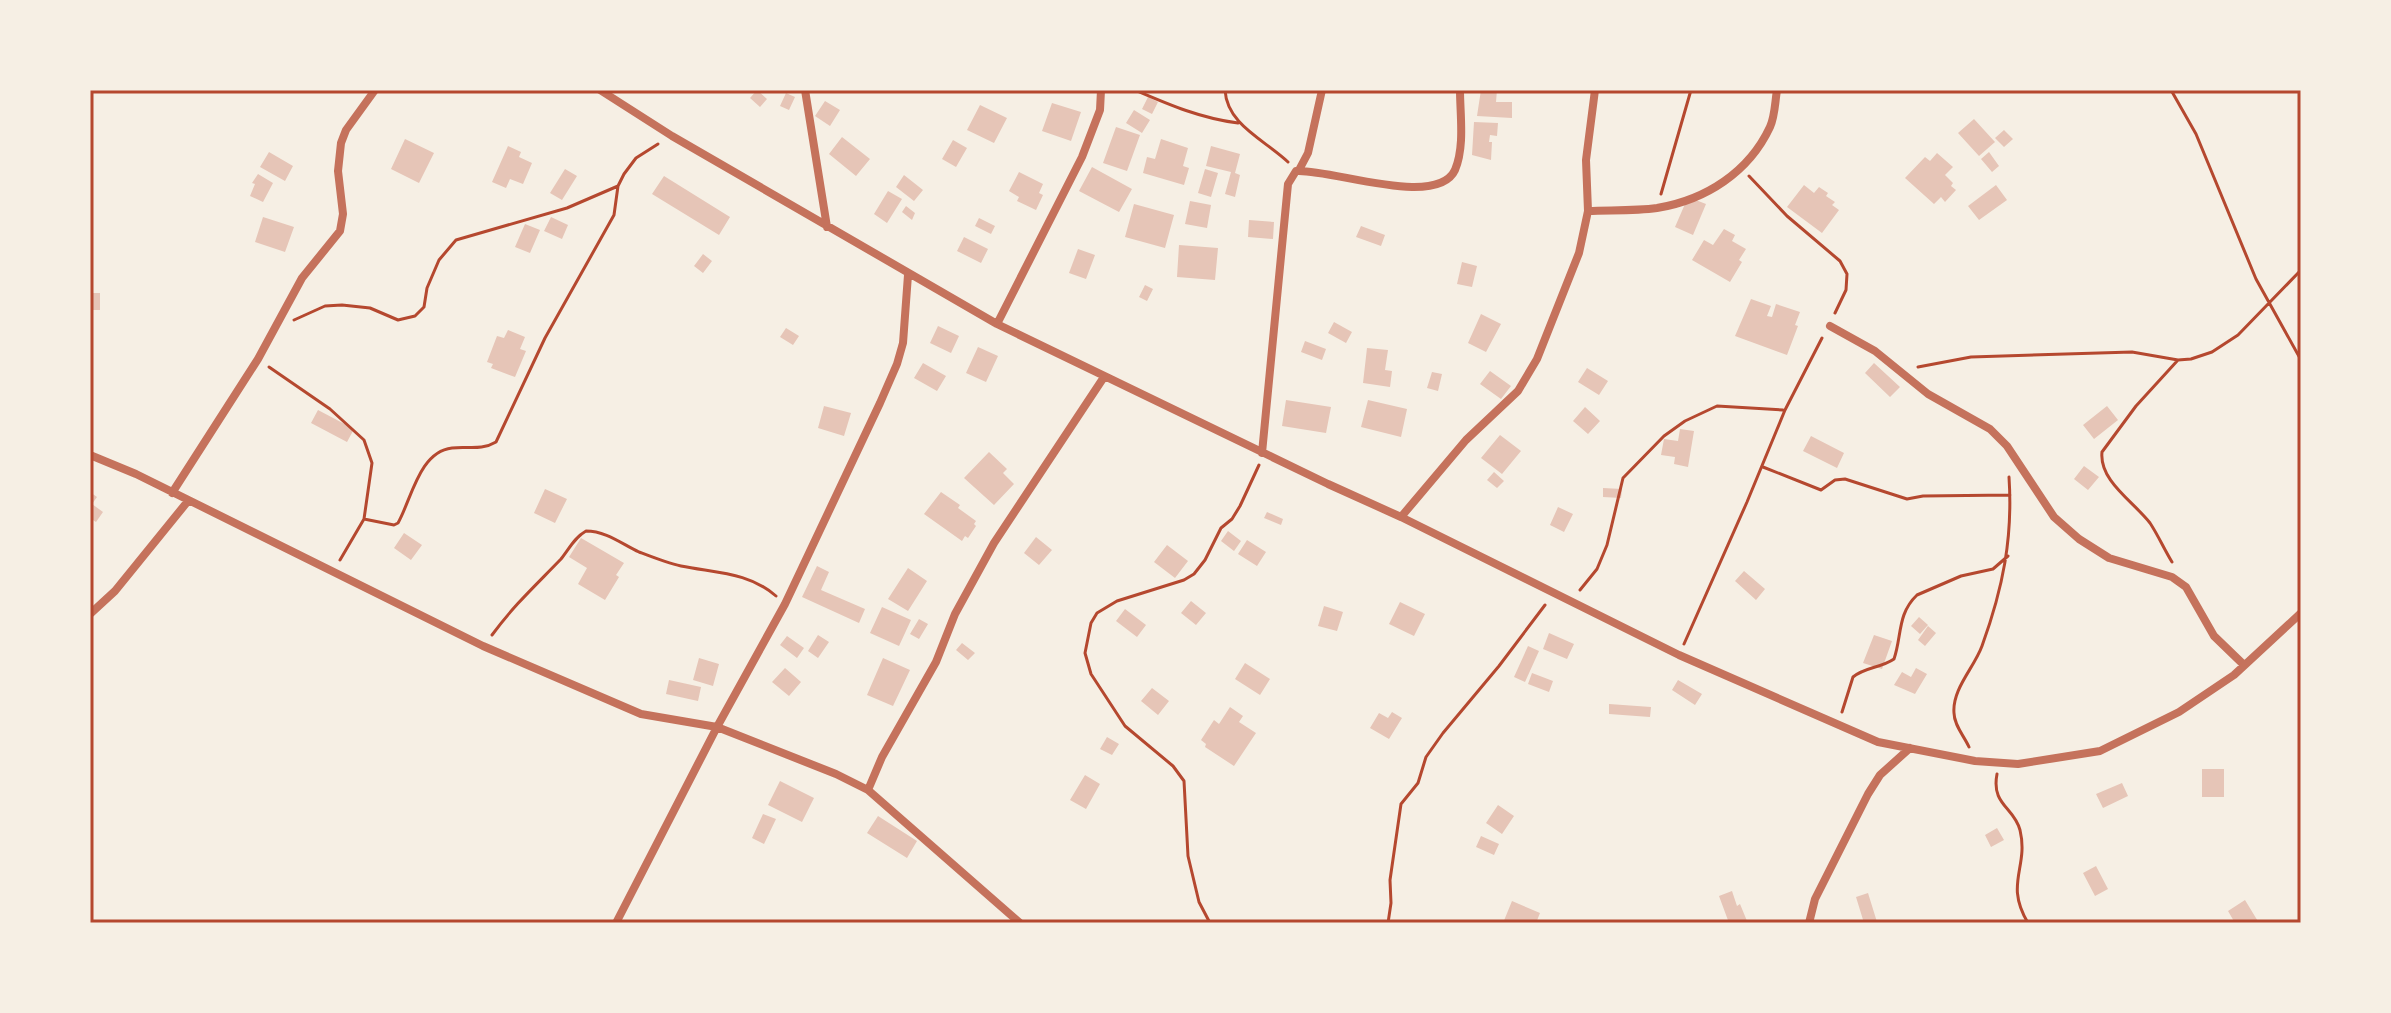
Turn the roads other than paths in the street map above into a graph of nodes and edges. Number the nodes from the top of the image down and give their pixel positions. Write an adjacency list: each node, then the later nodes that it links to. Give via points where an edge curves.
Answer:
1 (375, 90): 18 (street, via 341,143 340,231 302,278 258,359)
2 (600, 90): 11 (street)
3 (805, 90): 11 (street)
4 (1101, 90): 13 (street, via 1100,110 1082,157)
5 (1322, 90): 9 (street, via 1308,153)
6 (1460, 90): 9 (street, via 1460,144 1448,178 1425,188)
7 (1595, 90): 10 (street, via 1586,160)
8 (1777, 90): 10 (street, via 1771,125 1725,182 1657,208)
9 (1297, 170): 16 (street, via 1288,184)
10 (1588, 211): 20 (street, via 1579,253 1537,359 1518,391 1466,440)
11 (827, 227): 12 (street)
12 (908, 275): 13 (street); 24 (street, via 897,364 785,604)
13 (997, 324): 15 (street)
14 (1830, 326): 23 (street, via 1875,351 1928,394 1990,429 2054,517 2079,539 2109,558 2162,573 2186,587 2214,636)
15 (1104, 377): 16 (street); 26 (street, via 994,543)
16 (1264, 453): 20 (street)
17 (90, 455): 18 (street)
18 (172, 493): 19 (street)
19 (188, 501): 22 (street); 24 (street, via 483,646 641,714)
20 (1401, 517): 25 (street, via 1679,655 1878,742)
21 (2301, 613): 23 (street)
22 (90, 614)
23 (2244, 665): 25 (street, via 2179,712 2100,751 2018,764)
24 (717, 727): 26 (street); 27 (street)
25 (1910, 748): 29 (street, via 1868,794 1815,899)
26 (868, 790): 28 (street)
27 (616, 923)
28 (1020, 923)
29 (1809, 923)

